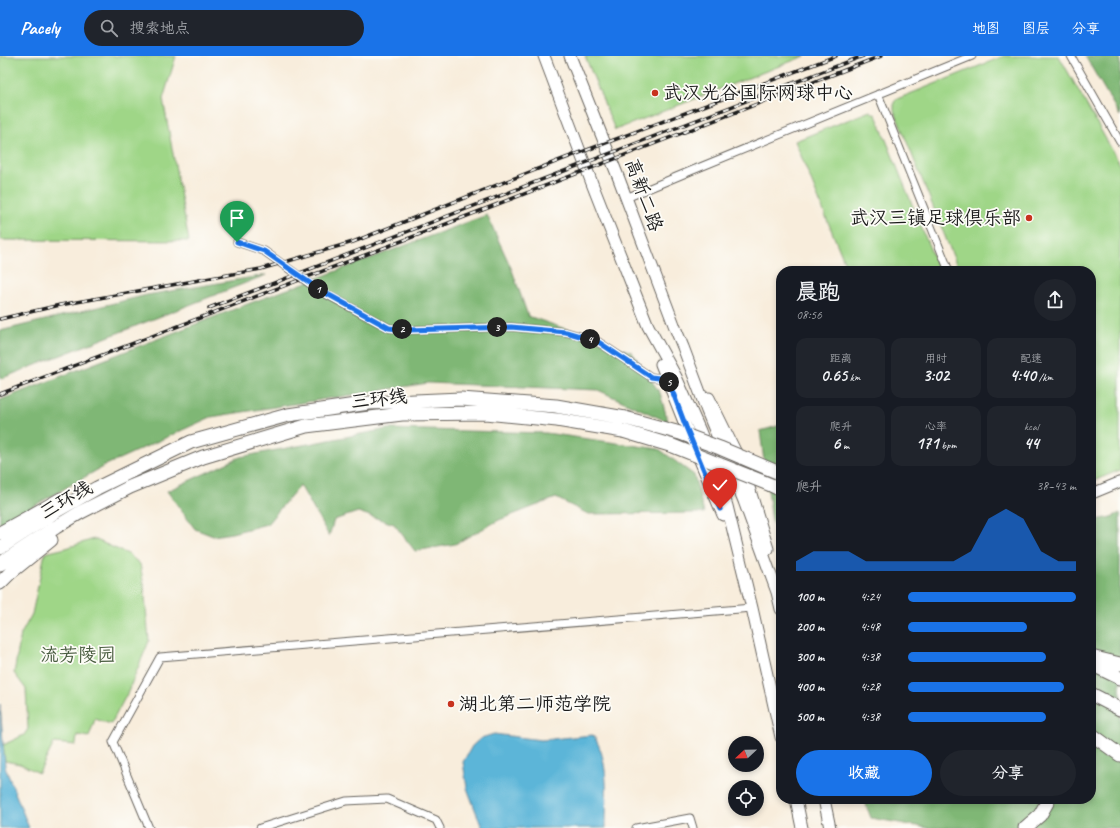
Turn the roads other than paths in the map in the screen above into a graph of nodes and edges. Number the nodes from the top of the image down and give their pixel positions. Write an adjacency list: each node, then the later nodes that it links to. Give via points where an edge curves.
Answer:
1 (544, 56): 10 (main road)
2 (570, 56): 7 (main road, 高新二路)
3 (972, 56): 5 (street)
4 (1071, 56): 6 (street)
5 (878, 94): 7 (street); 9 (street)
6 (1120, 142)
7 (626, 198): 23 (main road, 高新二路)
8 (237, 242): 11 (street, via 264,251 320,290 389,328 408,330 511,327 566,332 597,341 651,377)
9 (947, 266)
10 (648, 326): 11 (main road); 19 (main road, via 676,378 700,431 715,470)
11 (667, 377): 19 (main road)
12 (203, 457): 16 (highway, 三环线, bridge, via 306,426 402,414 486,413 557,420 623,431 673,446); 21 (highway, 三环线, via 151,477 105,500 56,527); 22 (highway, via 60,533)
13 (148, 464): 14 (highway, 三环线, bridge, via 191,442 288,415 369,403 460,399 556,406 625,418 680,433); 18 (highway, via 94,482); 20 (highway, 三环线, via 58,510)
14 (776, 472)
15 (1120, 482): 17 (street)
16 (776, 488)
17 (1096, 492)
18 (0, 533)
19 (734, 540): 24 (main road)
20 (0, 548)
21 (0, 564)
22 (0, 583)
23 (776, 589)
24 (752, 608): 31 (main road); 37 (street, via 160,657 113,742)
25 (1096, 658): 26 (highway)
26 (1120, 664)
27 (1096, 666): 28 (highway)
28 (1120, 678)
29 (1096, 697): 30 (highway)
30 (1120, 709)
31 (776, 714)
32 (1096, 738): 33 (highway)
33 (1120, 755)
34 (797, 804): 42 (main road)
35 (825, 804): 43 (main road)
36 (1046, 804): 44 (highway, via 1040,815)
37 (149, 828)
38 (260, 828): 39 (street, via 346,801 387,799 436,820)
39 (440, 828)
40 (636, 828): 41 (street, via 690,818)
41 (693, 828)
42 (802, 828)
43 (830, 828)
44 (1025, 828)

